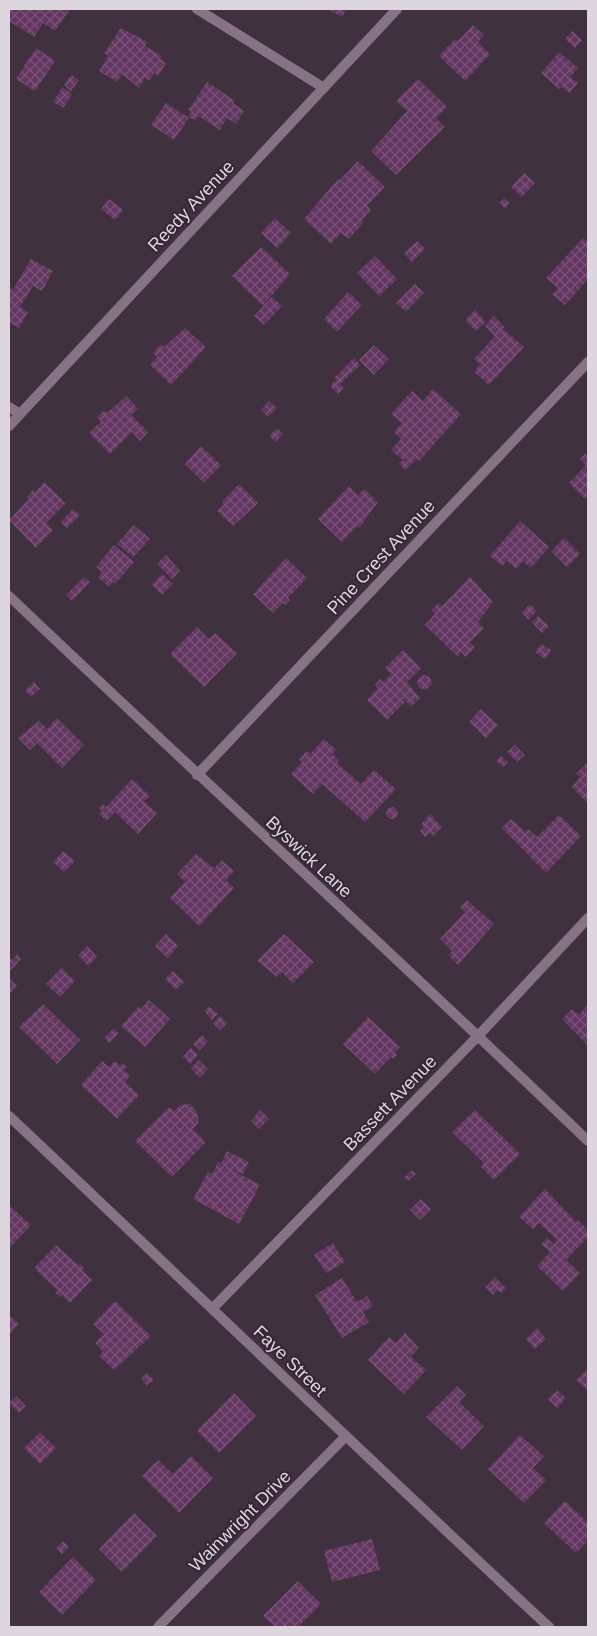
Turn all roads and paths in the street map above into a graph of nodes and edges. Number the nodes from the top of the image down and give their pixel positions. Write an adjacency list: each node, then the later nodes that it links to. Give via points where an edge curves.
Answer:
1 (197, 9): 3 (street)
2 (397, 9): 3 (street, Reedy Avenue)
3 (324, 88): 6 (street, Reedy Avenue)
4 (588, 362): 9 (street, Pine Crest Avenue)
5 (9, 407): 6 (street)
6 (20, 414): 7 (street, Reedy Avenue)
7 (9, 426)
8 (9, 596): 9 (street, Byswick Lane)
9 (197, 776): 11 (street, Byswick Lane)
10 (588, 918): 11 (street, Bassett Avenue)
11 (478, 1036): 13 (street, Byswick Lane); 14 (street, Bassett Avenue)
12 (9, 1116): 14 (street, Faye Street)
13 (588, 1141)
14 (213, 1308): 15 (street, Faye Street)
15 (345, 1438): 16 (street, Wainwright Drive); 17 (street, Faye Street)
16 (158, 1627)
17 (549, 1627)

